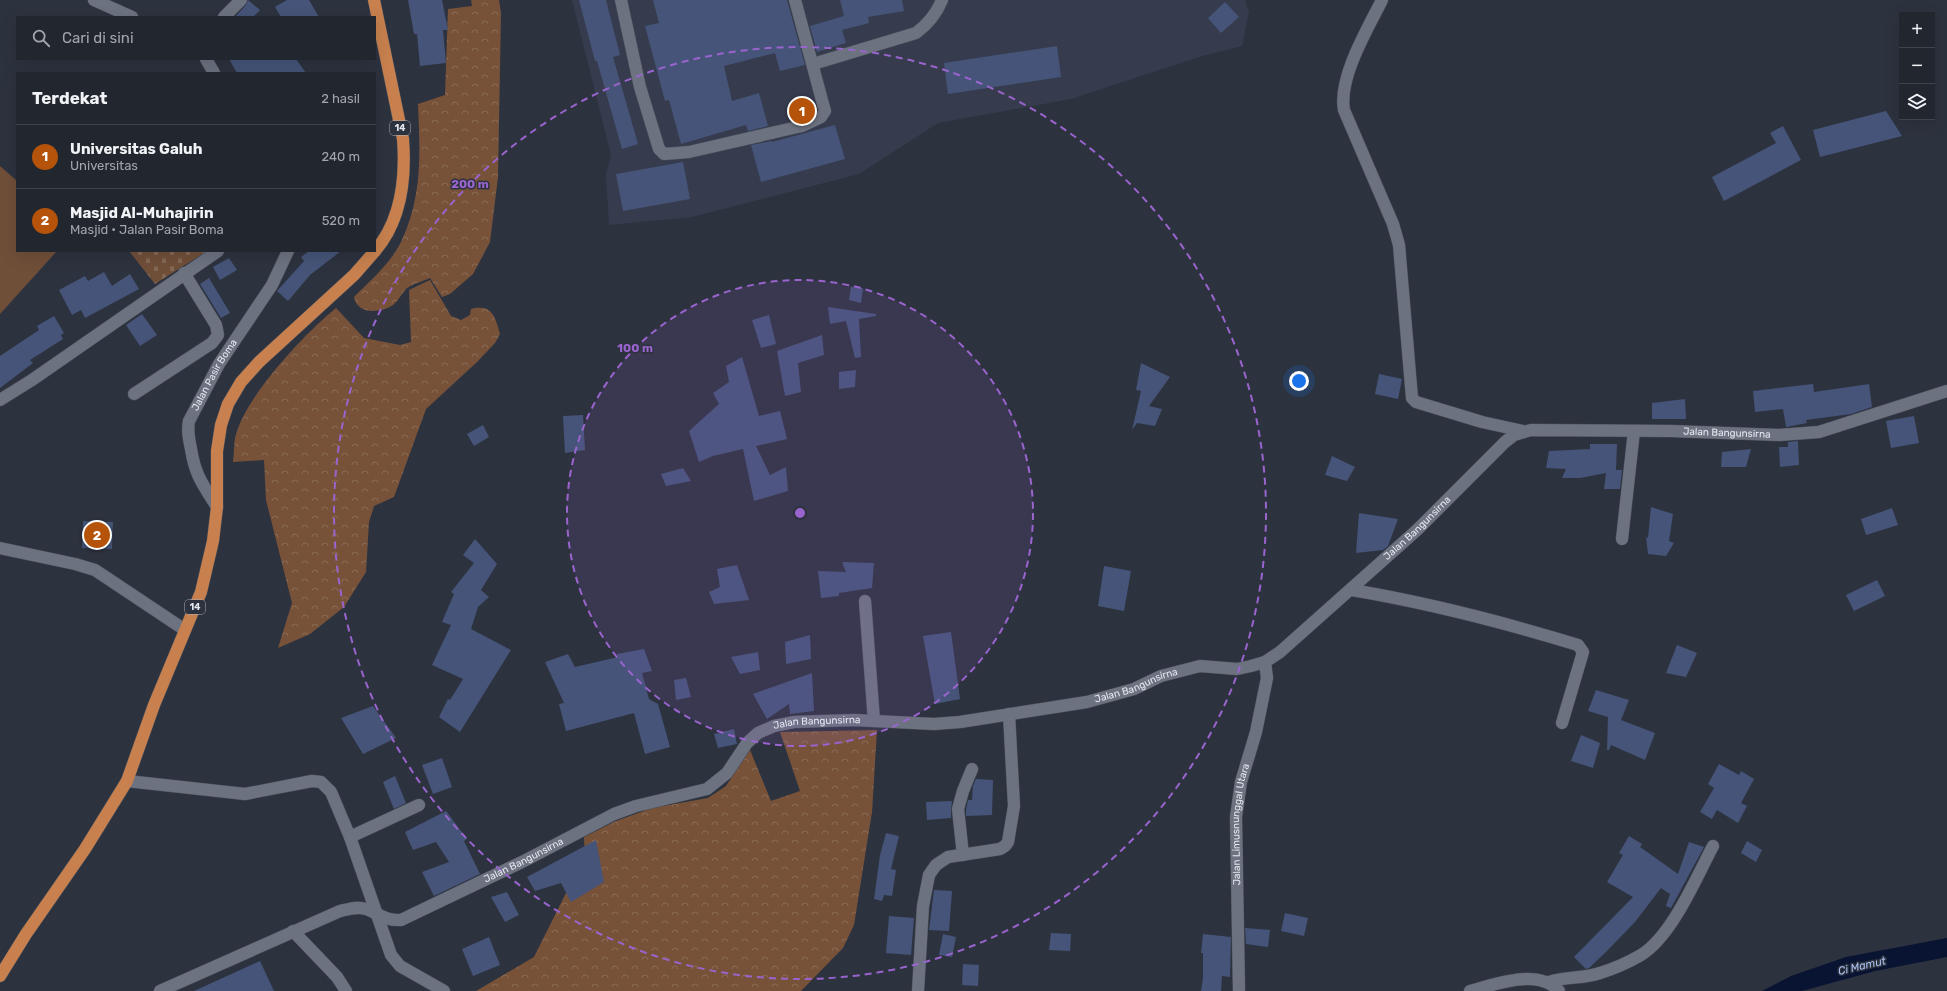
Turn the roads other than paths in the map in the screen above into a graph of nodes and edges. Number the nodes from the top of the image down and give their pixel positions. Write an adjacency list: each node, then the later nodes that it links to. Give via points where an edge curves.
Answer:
1 (94, 0): 8 (street)
2 (240, 0): 9 (street)
3 (374, 0): 13 (highway, 14, via 403,139 404,162 400,202 392,224)
4 (621, 0): 11 (street, via 640,87 659,148 664,154 689,152 802,126 821,117 824,111)
5 (795, 0): 11 (street)
6 (942, 0): 11 (street, via 928,24 916,34)
7 (1382, 0): 21 (street, via 1352,62 1343,103 1393,224 1399,245 1412,398 1416,402 1475,420)
8 (130, 16)
9 (225, 16)
10 (207, 60): 12 (street)
11 (813, 64)
12 (213, 72)
13 (376, 249)
14 (216, 252): 17 (street)
15 (288, 252): 23 (street, Jalan Pasir Boma, via 272,284 219,364 190,421 188,437 194,468)
16 (374, 252): 23 (highway, 14, via 354,275 259,362 228,404 221,425 217,451)
17 (184, 273): 19 (street, via 216,326 218,335 212,343); 20 (street)
18 (1947, 391): 22 (street, Jalan Bangunsirna, via 1819,432 1800,434)
19 (134, 394)
20 (0, 400)
21 (1523, 431): 22 (street, Jalan Bangunsirna); 26 (street, Jalan Bangunsirna, via 1505,442 1417,530)
22 (1634, 431): 24 (street)
23 (217, 508): 28 (highway, 14, via 213,541 201,592)
24 (1622, 540)
25 (0, 548): 28 (street, via 95,570)
26 (1352, 590): 29 (street, Jalan Bangunsirna); 32 (street, via 1412,600 1514,625 1578,645 1583,652)
27 (866, 601): 31 (street)
28 (185, 630): 34 (highway, 14, via 154,705)
29 (1265, 662): 30 (street, Jalan Bangunsirna, via 1237,669 1200,666 1161,676 1134,689 1087,702); 47 (street, Jalan Limusnunggal Utara, via 1267,678 1256,732 1241,782 1236,817)
30 (1009, 714): 31 (street, Jalan Bangunsirna, via 934,724); 38 (street, via 1014,806 1008,842 1000,849)
31 (874, 721): 39 (street, Jalan Bangunsirna, via 794,722 774,726 752,738 727,773 707,789 636,806 614,814 401,920 392,921)
32 (1562, 723)
33 (972, 769): 38 (street, via 958,808)
34 (127, 781): 36 (street, via 245,794 312,781 321,782 331,792); 41 (highway, 14)
35 (419, 805): 36 (street)
36 (350, 837): 39 (street)
37 (1713, 846): 42 (street, via 1669,927 1642,955 1600,973)
38 (963, 855): 46 (street, via 944,858 929,875 923,906)
39 (378, 915): 40 (street, Jalan Bangunsirna, via 365,909 348,909); 45 (street, via 389,950 400,966)
40 (293, 931): 43 (street, Jalan Bangunsirna); 44 (street, via 337,977)
41 (0, 976)
42 (1549, 982): 48 (street, via 1518,980); 49 (street)
43 (160, 991)
44 (346, 991)
45 (444, 991)
46 (918, 991)
47 (1239, 991)
48 (1470, 991)
49 (1559, 991)

